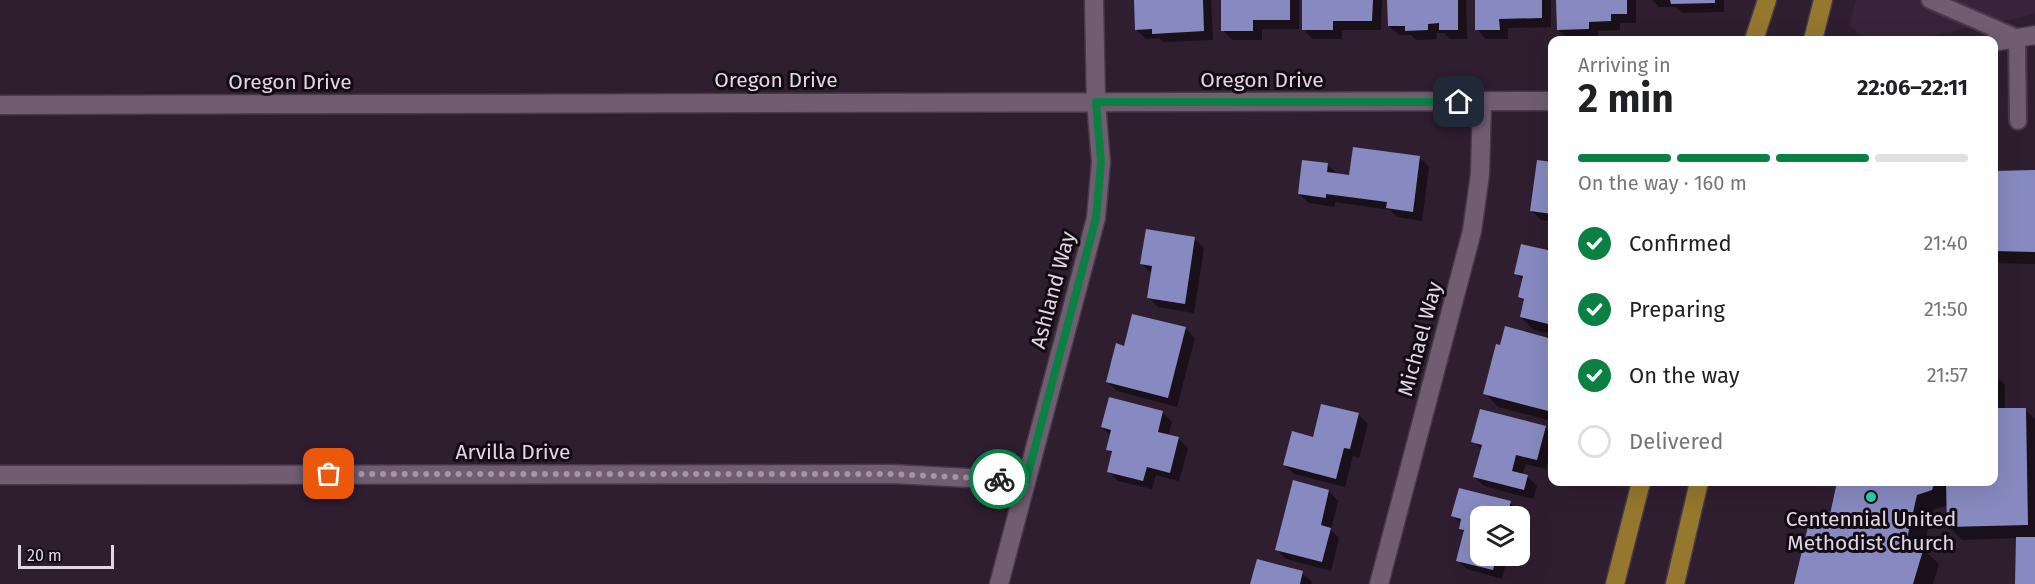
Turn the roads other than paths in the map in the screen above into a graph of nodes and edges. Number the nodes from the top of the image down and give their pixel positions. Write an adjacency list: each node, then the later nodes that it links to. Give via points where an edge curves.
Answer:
1 (1094, 0): 11 (street, Ashland Way)
2 (1767, 0): 6 (main road)
3 (1823, 0): 7 (main road)
4 (1930, 0): 8 (lane)
5 (2035, 35): 8 (street)
6 (1755, 36)
7 (1814, 36)
8 (2017, 38): 9 (street); 14 (lane)
9 (1998, 41)
10 (1548, 101): 12 (street, Oregon Drive)
11 (1096, 102): 12 (street, Oregon Drive); 13 (street, Oregon Drive); 16 (street, Ashland Way, via 1101,162 1096,218)
12 (1482, 102): 20 (street, Michael Way, via 1480,174 1472,231)
13 (0, 105)
14 (2018, 122)
15 (0, 475): 16 (street, Arvilla Drive, via 892,474)
16 (1026, 481): 19 (street, Ashland Way)
17 (1640, 486): 21 (main road)
18 (1697, 486): 22 (main road)
19 (999, 584)
20 (1379, 584)
21 (1615, 584)
22 (1675, 584)

